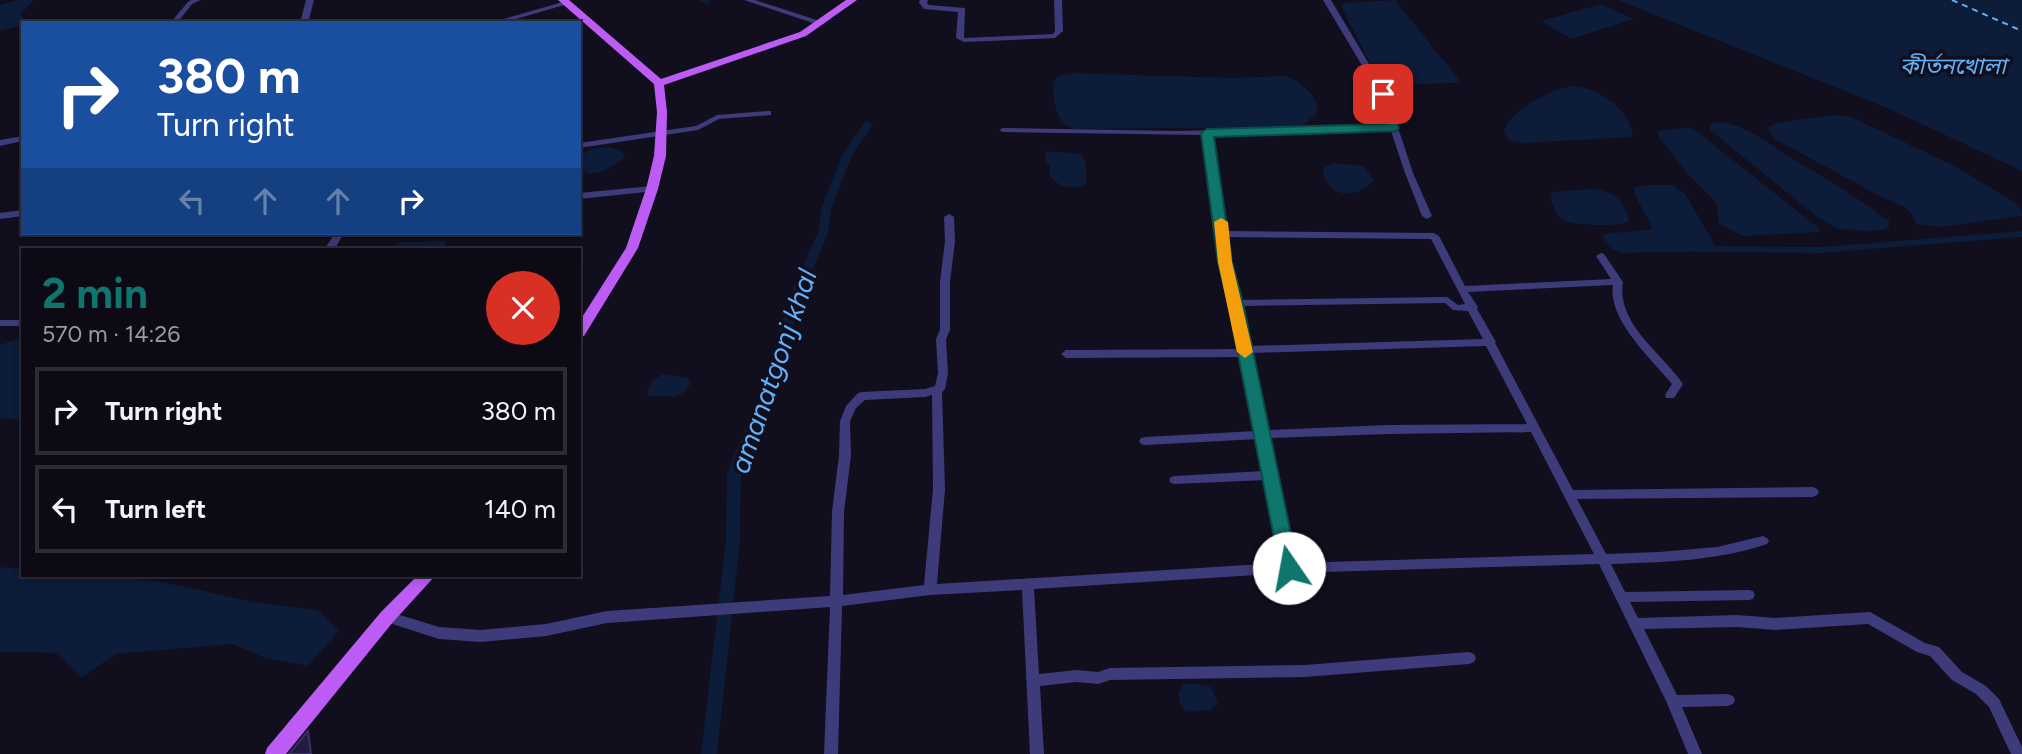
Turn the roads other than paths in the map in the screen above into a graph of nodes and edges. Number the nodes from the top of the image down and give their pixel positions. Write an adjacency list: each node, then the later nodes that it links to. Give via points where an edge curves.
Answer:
1 (197, 0): 9 (street)
2 (310, 0): 10 (street)
3 (748, 0): 12 (street)
4 (852, 0): 12 (main road)
5 (924, 0): 6 (street, via 928,7 962,10 960,38 973,40 1055,36 1059,31)
6 (1058, 0)
7 (1327, 0): 15 (street, via 1383,94)
8 (565, 2): 11 (street); 13 (main road)
9 (175, 21)
10 (305, 21)
11 (501, 21)
12 (822, 23): 13 (main road, via 803,34)
13 (659, 83): 18 (main road)
14 (768, 113): 18 (street, via 717,117 698,128)
15 (1393, 128): 17 (street); 26 (street)
16 (1003, 130): 17 (street)
17 (1207, 133): 28 (street)
18 (660, 134): 21 (street); 22 (main road)
19 (21, 138): 20 (street)
20 (0, 143)
21 (581, 146)
22 (652, 189): 23 (street); 36 (main road, via 632,248)
23 (581, 196)
24 (21, 214): 25 (street)
25 (0, 216)
26 (1427, 216)
27 (949, 217): 40 (street, via 943,373)
28 (1221, 234): 31 (street, via 1434,236); 32 (street)
29 (1601, 256): 30 (street)
30 (1618, 282): 31 (street); 41 (street, via 1620,310 1678,384)
31 (1463, 289): 33 (street)
32 (1236, 303): 33 (street, via 1447,300 1456,308); 38 (street)
33 (1473, 307): 37 (street)
34 (0, 323): 35 (street)
35 (21, 323)
36 (581, 330)
37 (1491, 342): 38 (street); 42 (street)
38 (1245, 352): 39 (street); 43 (street)
39 (1066, 354)
40 (937, 391): 54 (street, via 939,489); 57 (street, via 862,396 851,406 845,421 838,512)
41 (1670, 395)
42 (1535, 428): 43 (street); 48 (street)
43 (1261, 433): 44 (street); 45 (street)
44 (1146, 441)
45 (1269, 475): 46 (street); 51 (street)
46 (1175, 480)
47 (1813, 492): 48 (street)
48 (1570, 495): 50 (street)
49 (1763, 541): 50 (street, via 1717,552)
50 (1602, 558): 51 (street); 56 (street)
51 (1289, 568): 53 (street)
52 (426, 577): 58 (main road)
53 (1028, 584): 54 (street); 61 (street)
54 (930, 590): 57 (street)
55 (1749, 595): 56 (street)
56 (1621, 597): 59 (street)
57 (837, 601): 58 (street, via 607,617 546,630 481,636 439,633); 65 (street)
58 (387, 617): 64 (main road)
59 (1635, 624): 63 (street); 68 (street, via 1775,624 1870,618 1934,651 1957,676 1981,690 1994,703)
60 (1469, 658): 61 (street, via 1305,671 1123,673)
61 (1034, 681): 66 (street)
62 (1728, 700): 63 (street)
63 (1673, 701): 67 (street)
64 (274, 754)
65 (831, 754)
66 (1037, 754)
67 (1695, 754)
68 (2018, 754)

